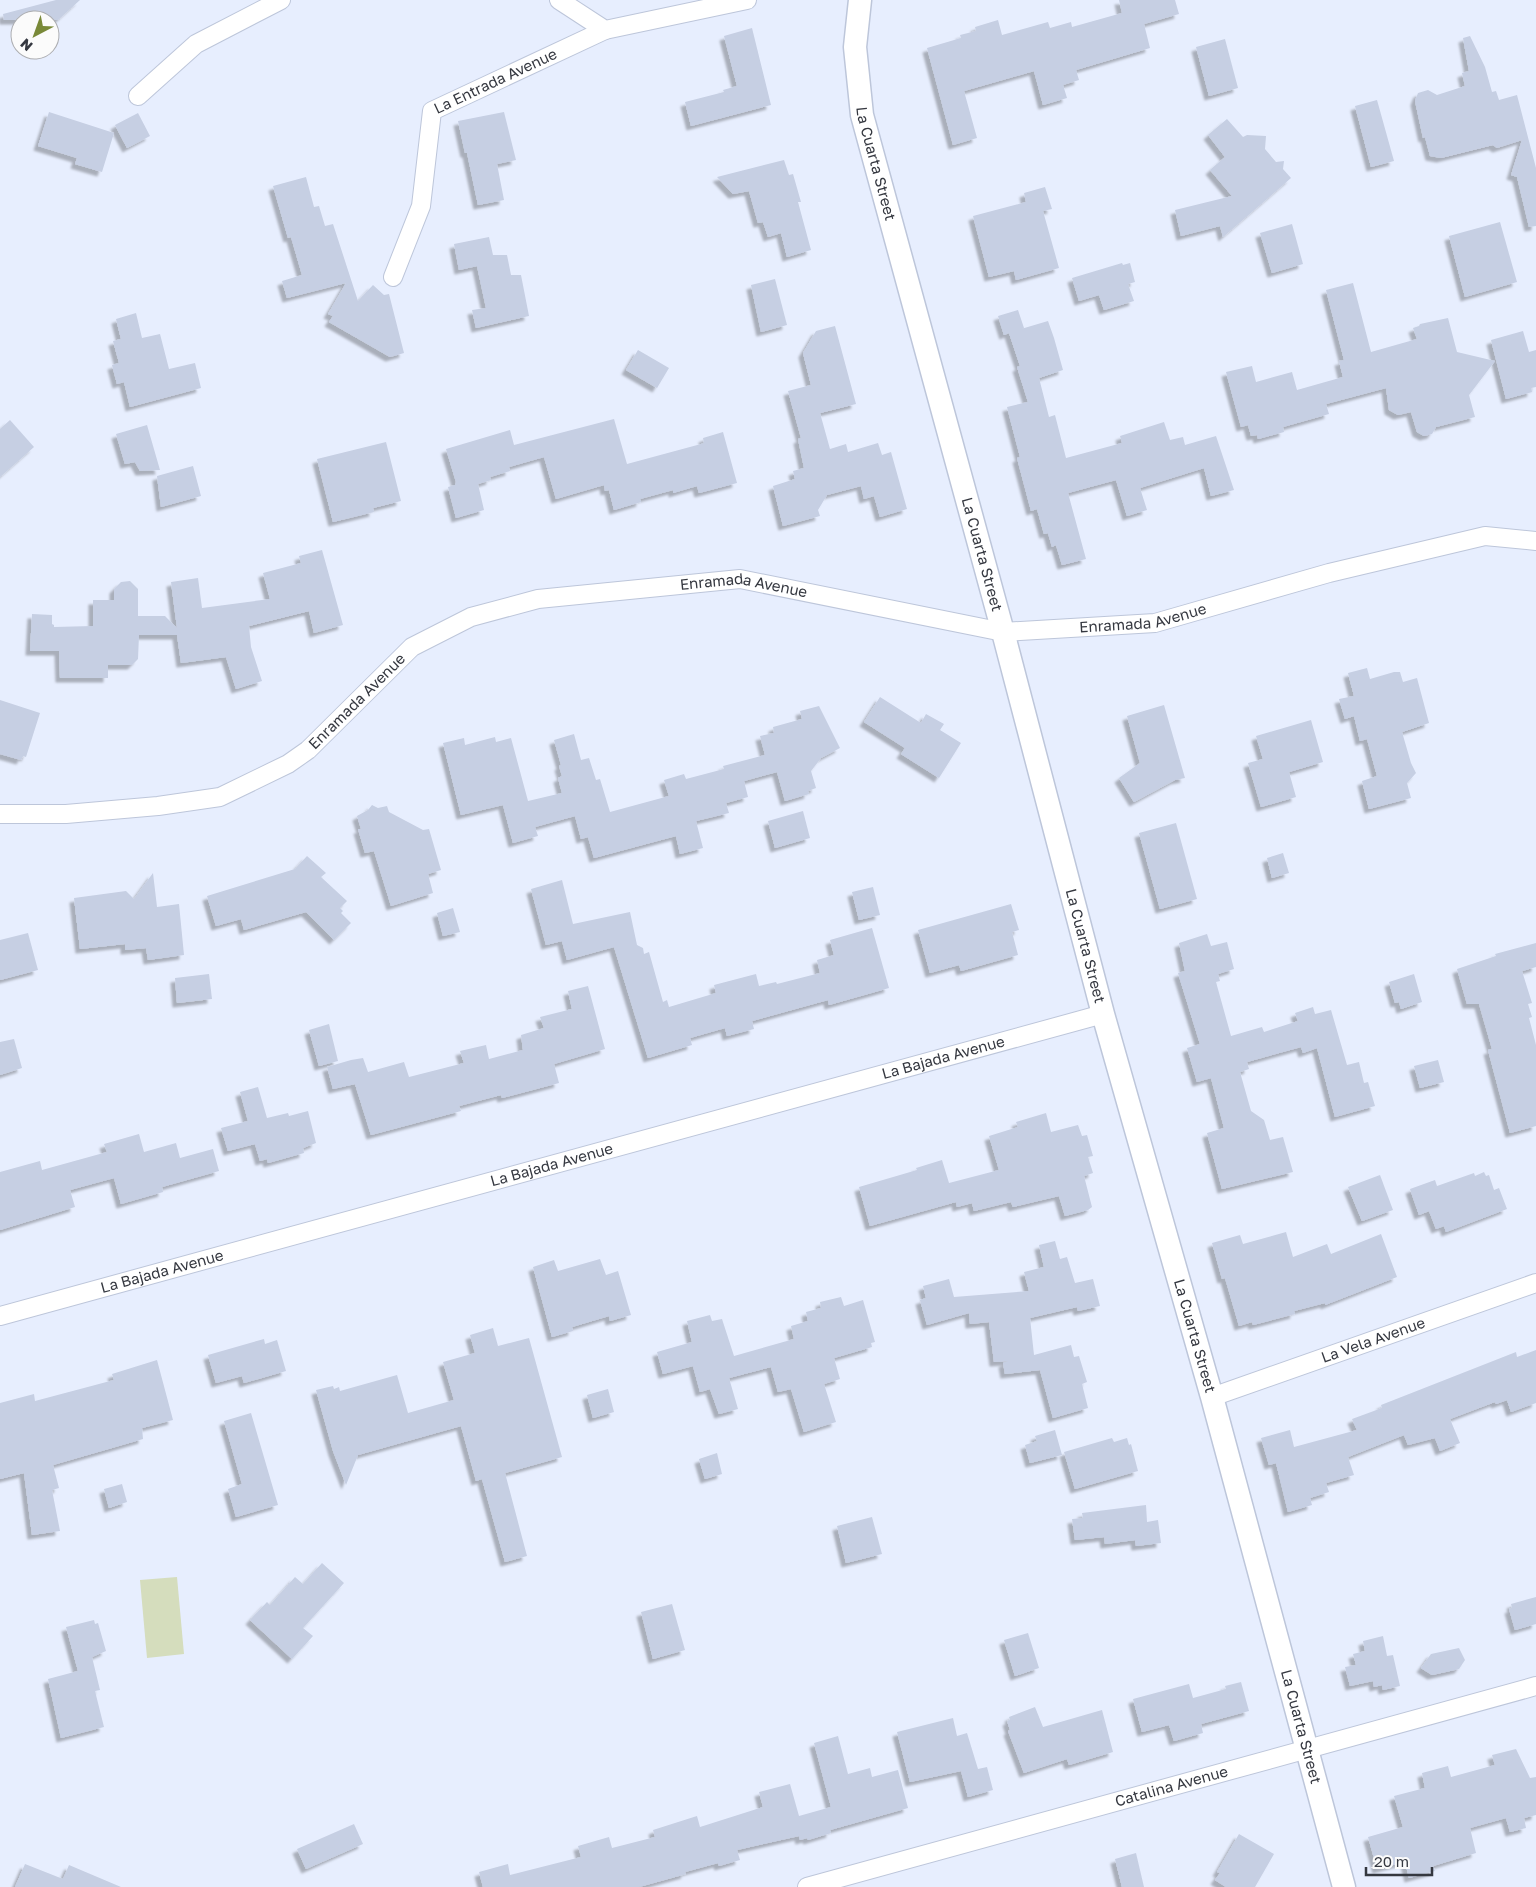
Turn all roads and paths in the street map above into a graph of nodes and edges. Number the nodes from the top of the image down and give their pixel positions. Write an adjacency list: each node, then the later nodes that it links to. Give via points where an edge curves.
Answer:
1 (281, 0): 6 (street, via 196,44)
2 (559, 0): 5 (street)
3 (747, 0): 5 (street, La Entrada Avenue)
4 (860, 0): 9 (street, La Cuarta Street, via 855,47 862,115)
5 (605, 30): 7 (street, La Entrada Avenue, via 432,111 421,206)
6 (138, 96)
7 (393, 277)
8 (1536, 541): 9 (street, Enramada Avenue, via 1485,536 1329,573 1155,624)
9 (1003, 632): 10 (street, Enramada Avenue, via 740,579 538,599 471,617 412,647 308,750 288,764 220,797 66,814); 11 (street, La Cuarta Street)
10 (0, 814)
11 (1103, 1014): 13 (street, La Bajada Avenue); 14 (street, La Cuarta Street)
12 (1536, 1282): 14 (street, La Vela Avenue)
13 (0, 1316)
14 (1212, 1397): 16 (street, La Cuarta Street)
15 (1536, 1686): 16 (street, Catalina Avenue)
16 (1306, 1749): 17 (street, Catalina Avenue); 18 (street, La Cuarta Street)
17 (807, 1887)
18 (1344, 1887)

